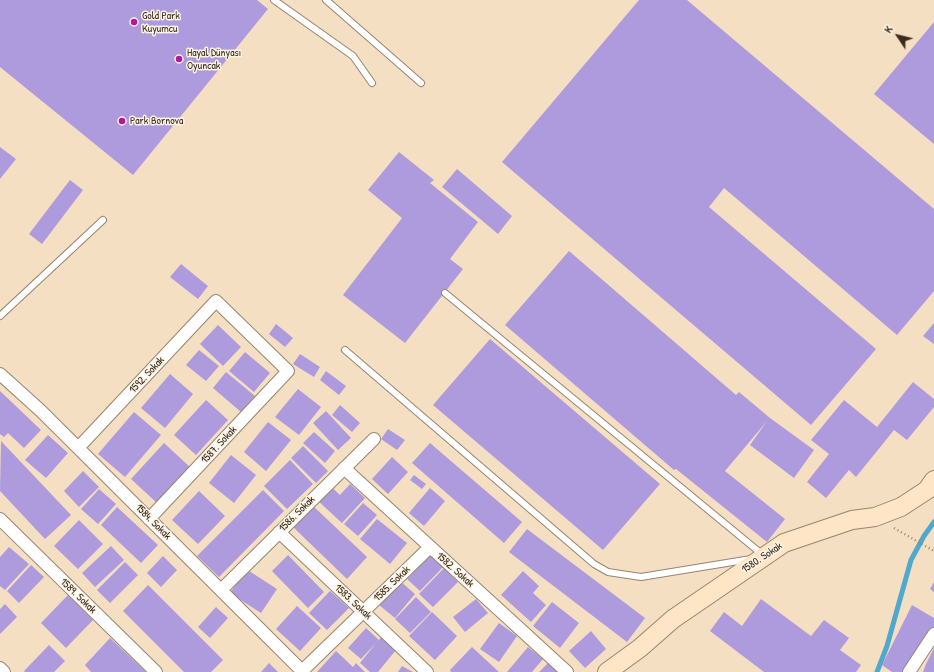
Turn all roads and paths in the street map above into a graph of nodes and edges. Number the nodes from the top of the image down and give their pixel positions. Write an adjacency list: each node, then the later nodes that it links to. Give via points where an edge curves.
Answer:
1 (274, 0): 3 (lane, via 353,56)
2 (326, 0): 4 (lane)
3 (372, 83)
4 (421, 83)
5 (103, 220): 8 (lane)
6 (445, 293): 21 (lane)
7 (216, 302): 12 (street, 1592. Sokak); 16 (street, 1587. Sokak, via 288,370)
8 (0, 316)
9 (345, 350): 21 (lane, via 594,564 608,572 641,577)
10 (0, 374): 12 (street, 1584. Sokak)
11 (374, 439): 13 (street, 1586. Sokak)
12 (78, 448): 16 (street, 1584. Sokak)
13 (344, 468): 17 (street, 1586. Sokak); 19 (street, 1582. Sokak)
14 (934, 480): 21 (street, 1580. Sokak, via 927,490 901,507 784,543)
15 (0, 519): 28 (street, 1589. Sokak)
16 (150, 519): 22 (street, 1584. Sokak)
17 (279, 532): 22 (street, 1586. Sokak); 23 (street, 1583. Sokak)
18 (912, 538): 20 (path)
19 (430, 547): 23 (street, 1585. Sokak); 30 (street, 1582. Sokak)
20 (933, 550)
21 (765, 557): 31 (street, 1580. Sokak, via 673,618 640,648)
22 (221, 590): 26 (street, 1584. Sokak)
23 (363, 611): 26 (street, 1585. Sokak); 29 (street, 1583. Sokak)
24 (934, 634): 32 (street)
25 (0, 668): 27 (street)
26 (302, 671)
27 (4, 672)
28 (156, 672)
29 (427, 672)
30 (567, 672)
31 (607, 672)
32 (909, 672)

